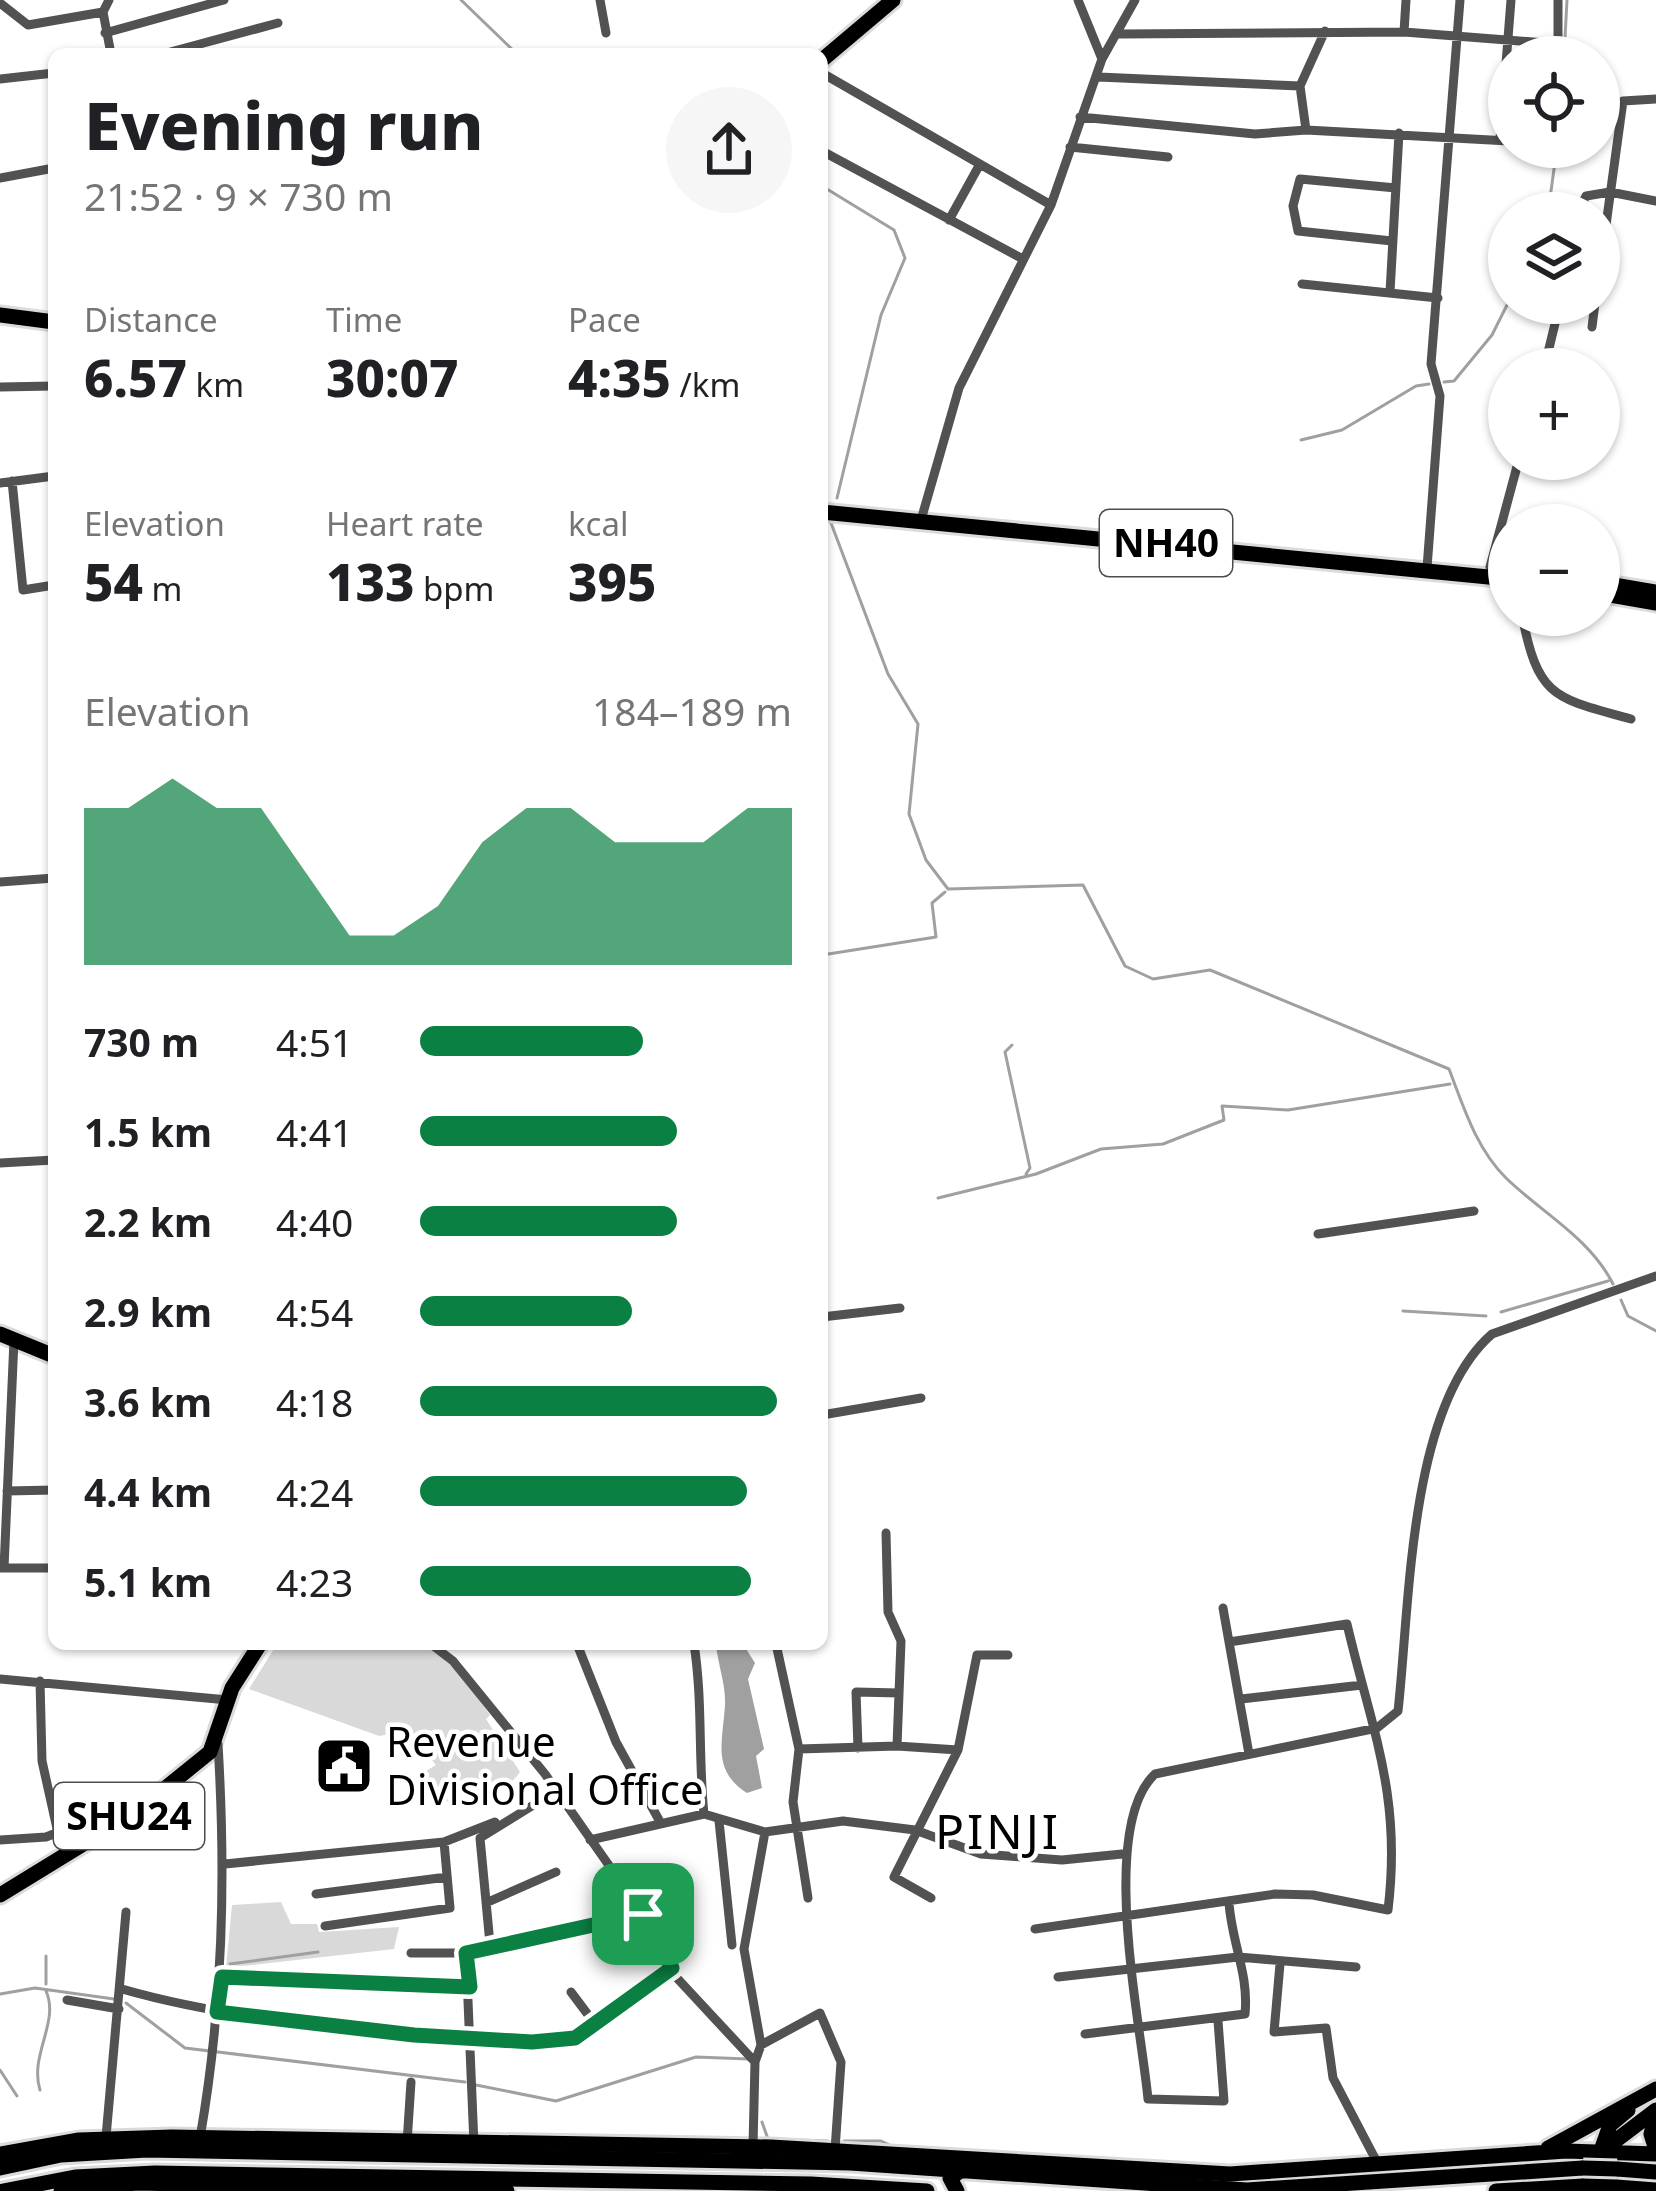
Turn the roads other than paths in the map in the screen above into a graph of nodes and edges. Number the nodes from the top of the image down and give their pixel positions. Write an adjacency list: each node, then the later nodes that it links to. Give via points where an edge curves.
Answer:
1 (110, 0): 13 (street)
2 (224, 0): 17 (street)
3 (600, 0): 18 (street)
4 (879, 0): 26 (main road)
5 (892, 0): 27 (main road)
6 (1078, 0): 28 (street)
7 (1135, 0): 19 (street)
8 (1406, 0): 16 (street)
9 (1460, 0): 22 (street)
10 (1511, 0): 20 (street)
11 (1558, 0): 21 (street)
12 (0, 3): 13 (street, via 28,25)
13 (103, 12): 17 (street)
14 (278, 22): 25 (street)
15 (1325, 32): 16 (street); 19 (street); 33 (street)
16 (1404, 32): 22 (street)
17 (105, 33): 24 (street)
18 (606, 33)
19 (1120, 34): 28 (street)
20 (1508, 36)
21 (1558, 36)
22 (1458, 37): 23 (street); 38 (street)
23 (1488, 38)
24 (108, 48)
25 (185, 48)
26 (828, 50)
27 (828, 51)
28 (1102, 59): 31 (street)
29 (48, 74): 32 (street)
30 (828, 76): 43 (street)
31 (1100, 77): 33 (street); 35 (street)
32 (0, 80)
33 (1300, 86): 36 (street)
34 (1656, 99): 47 (street, via 1623,101)
35 (1080, 117): 36 (street, via 1255,134); 40 (street)
36 (1306, 130): 37 (street)
37 (1399, 133): 38 (street); 46 (street)
38 (1450, 136): 39 (street); 56 (street)
39 (1488, 139)
40 (1070, 147): 42 (street); 50 (street)
41 (828, 154): 51 (street)
42 (1168, 157)
43 (980, 164): 50 (street); 51 (street)
44 (48, 169): 45 (street)
45 (0, 178)
46 (1396, 188): 52 (street); 52 (street, via 1300,178 1293,206 1298,231)
47 (1610, 192)
48 (1620, 194): 49 (street)
49 (1656, 201)
50 (1051, 206): 53 (street)
51 (949, 220): 53 (street)
52 (1392, 241): 55 (street)
53 (1023, 260): 66 (street, via 959,388)
54 (1302, 284): 55 (street)
55 (1390, 292): 56 (street)
56 (1438, 298): 67 (street, via 1431,364 1440,396)
57 (0, 311): 58 (main road)
58 (48, 317)
59 (1592, 324): 60 (street)
60 (1592, 327)
61 (48, 386): 62 (street)
62 (0, 388)
63 (48, 477): 64 (street)
64 (6, 482): 70 (street, via 22,590)
65 (828, 509): 66 (main road, NH40)
66 (922, 517): 67 (main road, NH40)
67 (1427, 564): 68 (main road, NH40); 69 (main road, NH40)
68 (1488, 567)
69 (1488, 575)
70 (48, 586)
71 (1620, 586): 72 (main road)
72 (1656, 592)
73 (1620, 597): 74 (main road)
74 (1656, 603)
75 (1526, 636): 76 (street, via 1541,681 1574,703)
76 (1631, 719)
77 (48, 878): 78 (street)
78 (0, 881)
79 (48, 1160): 80 (street)
80 (0, 1163)
81 (1474, 1210): 82 (street)
82 (1318, 1234)
83 (1656, 1276): 113 (street, via 1492,1334 1475,1349 1435,1433 1411,1562 1398,1711)
84 (900, 1308): 85 (street)
85 (828, 1316)
86 (7, 1337): 87 (main road); 90 (street)
87 (48, 1354)
88 (921, 1398): 89 (street)
89 (828, 1414)
90 (4, 1435): 92 (street)
91 (48, 1490): 92 (street)
92 (7, 1491): 94 (street)
93 (886, 1533): 110 (street, via 888,1612 901,1641)
94 (2, 1568): 95 (street)
95 (48, 1568)
96 (1223, 1608): 97 (street)
97 (1229, 1642): 109 (street, via 1347,1624); 112 (street)
98 (257, 1650): 111 (main road, SHU24)
99 (267, 1650): 111 (main road, SHU24)
100 (439, 1650): 106 (street)
101 (454, 1650): 106 (street)
102 (579, 1650): 124 (street)
103 (695, 1650): 122 (street)
104 (777, 1650): 117 (street)
105 (1008, 1655): 118 (street, via 977,1655)
106 (453, 1660): 121 (street)
107 (0, 1679): 108 (street)
108 (40, 1681): 111 (street); 130 (street, via 42,1761)
109 (1362, 1685): 112 (street); 113 (street)
110 (899, 1693): 115 (street); 116 (street, via 856,1692)
111 (232, 1696): 114 (main road, SHU24)
112 (1241, 1699): 120 (street)
113 (1377, 1728): 120 (street); 143 (street, via 1395,1835 1388,1910 1312,1894)
114 (217, 1732): 119 (main road, SHU24); 135 (street)
115 (897, 1745): 116 (street); 118 (street)
116 (858, 1748): 117 (street)
117 (799, 1749): 127 (street)
118 (958, 1750): 128 (street)
119 (210, 1752): 123 (main road, SHU24); 141 (main road, SHU24, via 207,1766 182,1789)
120 (1249, 1754): 134 (street, via 1155,1774 1143,1786)
121 (556, 1791): 132 (street); 142 (street, via 480,1838)
122 (704, 1814): 124 (street); 125 (street)
123 (129, 1816): 130 (street, via 97,1817); 141 (main road, SHU24)
124 (658, 1820): 132 (street)
125 (718, 1821): 129 (street); 150 (street)
126 (495, 1822): 133 (street)
127 (799, 1827): 128 (street, via 843,1820); 129 (street); 139 (street)
128 (915, 1830): 134 (street, via 981,1854); 140 (street, via 894,1877)
129 (765, 1832): 171 (street, via 745,1949)
130 (58, 1833): 131 (street)
131 (0, 1840)
132 (590, 1840): 145 (street)
133 (444, 1842): 135 (street); 137 (street)
134 (1122, 1854): 146 (street)
135 (225, 1864): 158 (street)
136 (556, 1872): 142 (street)
137 (447, 1877): 138 (street); 147 (street, via 450,1908)
138 (316, 1894)
139 (808, 1898)
140 (932, 1898)
141 (0, 1900)
142 (488, 1902): 149 (street)
143 (1229, 1903): 146 (street); 153 (street)
144 (126, 1912): 161 (street)
145 (643, 1914): 149 (street); 156 (street)
146 (1130, 1914): 148 (street); 157 (street)
147 (325, 1926)
148 (1035, 1929)
149 (490, 1944): 152 (street)
150 (732, 1945)
151 (411, 1953): 152 (street)
152 (466, 1953): 160 (street)
153 (1238, 1957): 154 (street); 157 (street); 166 (street, via 1246,2012)
154 (1280, 1964): 155 (street); 189 (street, via 1274,2032 1326,2028 1333,2078)
155 (1356, 1967)
156 (672, 1968): 167 (street); 172 (street)
157 (1132, 1968): 159 (street); 168 (street)
158 (222, 1977): 160 (street); 165 (street)
159 (1058, 1977)
160 (470, 1987): 170 (street)
161 (122, 1989): 164 (street); 165 (street)
162 (571, 1992): 167 (street)
163 (67, 2000): 164 (street)
164 (119, 2009): 177 (street)
165 (217, 2012): 170 (street); 179 (street)
166 (1218, 2020): 168 (street); 168 (street, via 1224,2101 1148,2099)
167 (595, 2024): 170 (street, via 575,2038)
168 (1140, 2025): 169 (street)
169 (1085, 2034)
170 (470, 2036): 180 (street)
171 (761, 2045): 172 (street); 181 (street, via 820,2013 841,2062)
172 (755, 2062): 185 (street)
173 (411, 2082): 178 (street)
174 (1656, 2090): 176 (main road); 186 (main road)
175 (1656, 2113): 183 (main road); 184 (main road)
176 (1620, 2116): 182 (main road); 183 (main road)
177 (106, 2137): 179 (main road); 187 (main road)
178 (407, 2143): 179 (main road); 180 (main road)
179 (205, 2145): 185 (main road); 190 (main road)
180 (475, 2145): 185 (main road)
181 (836, 2150): 185 (main road); 189 (main road, via 1230,2174)
182 (1562, 2151): 183 (main road); 186 (main road)
183 (1602, 2151): 184 (main road); 194 (main road); 195 (main road)
184 (1656, 2152)
185 (753, 2153): 188 (main road)
186 (1528, 2154): 189 (main road)
187 (0, 2155)
188 (913, 2167): 191 (main road); 197 (main road, via 925,2177)
189 (1379, 2167)
190 (0, 2168)
191 (962, 2170): 192 (main road, bridge, via 1247,2190 1583,2168); 203 (main road, via 950,2177)
192 (1656, 2172)
193 (333, 2174): 196 (main road); 197 (main road); 199 (main road, via 115,2174)
194 (1587, 2188): 195 (main road, bridge); 204 (main road)
195 (1610, 2189): 198 (main road)
196 (358, 2190): 200 (main road, via 137,2183); 201 (main road)
197 (912, 2190): 202 (main road)
198 (1656, 2190)
199 (4, 2191)
200 (61, 2191)
201 (507, 2191)
202 (927, 2191)
203 (957, 2191)
204 (1496, 2191)

